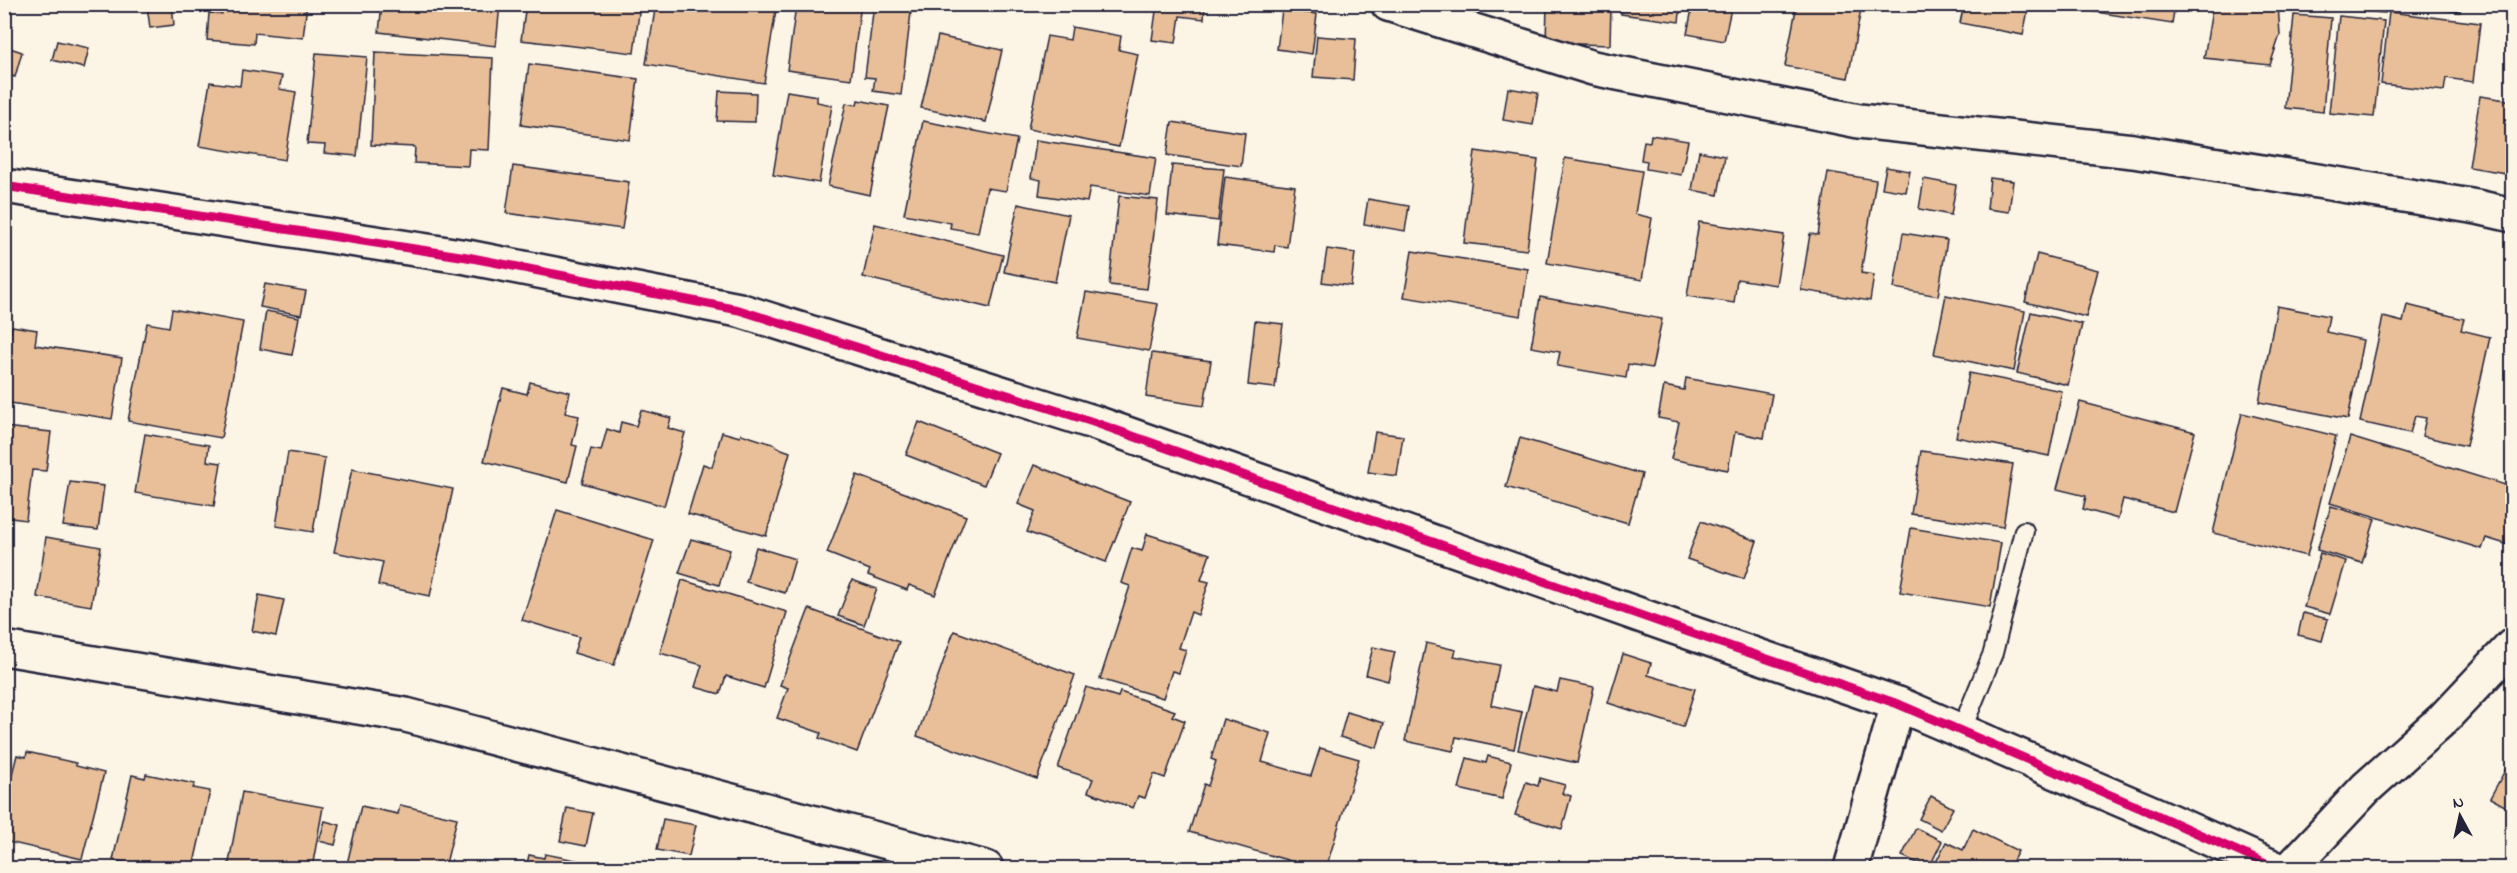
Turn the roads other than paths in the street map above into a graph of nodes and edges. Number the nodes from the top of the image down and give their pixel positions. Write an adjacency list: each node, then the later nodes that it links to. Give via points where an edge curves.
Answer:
1 (1388, 4): 3 (street, via 1593,68 1859,121 2133,151)
2 (5, 191): 7 (street, via 467,257 739,310 1093,422)
3 (2512, 215)
4 (2024, 531): 8 (lane, via 1994,653)
5 (2512, 646): 13 (street, via 2443,719 2366,788)
6 (4, 648): 9 (street, via 406,715)
7 (1898, 704): 8 (street); 11 (street)
8 (1961, 731): 12 (street)
9 (928, 861): 10 (street)
10 (986, 868)
11 (1851, 868)
12 (2275, 868)
13 (2291, 868)

